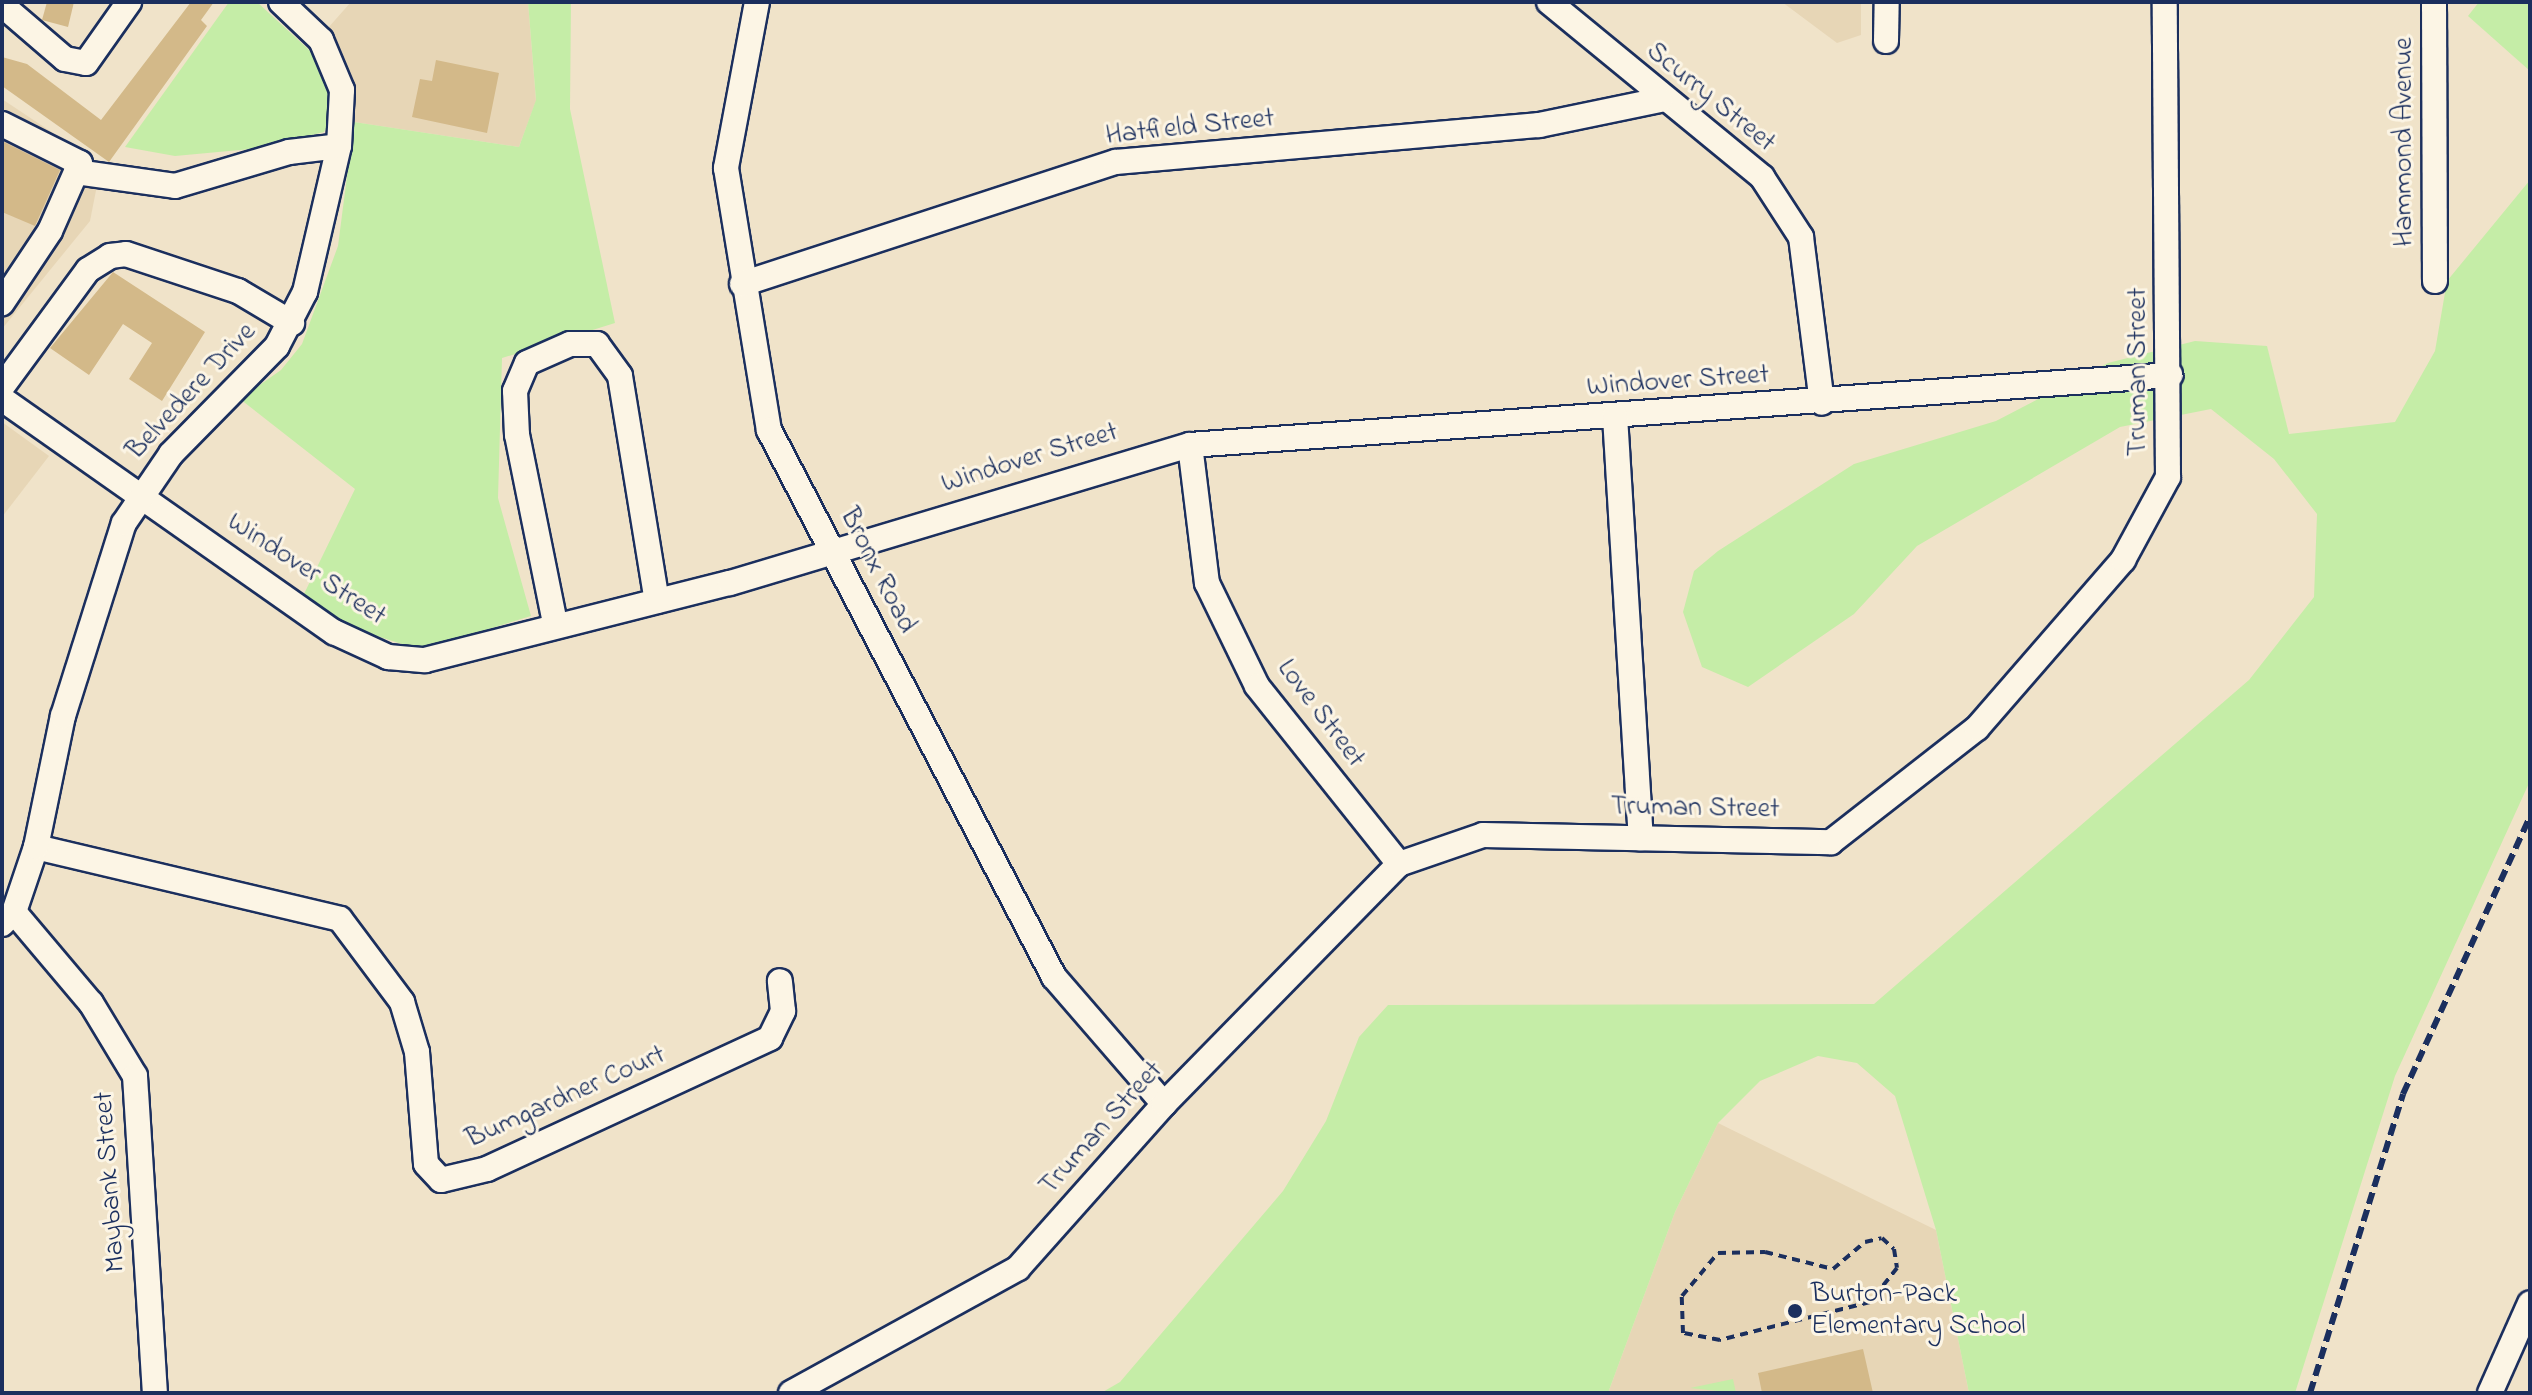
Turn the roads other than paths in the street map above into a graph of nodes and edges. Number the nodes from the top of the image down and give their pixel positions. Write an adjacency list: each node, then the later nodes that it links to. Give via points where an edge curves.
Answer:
1 (129, 2): 8 (street, via 86,63 65,59)
2 (281, 2): 12 (street, Belvedere Drive, via 321,40 339,74)
3 (757, 2): 15 (street, Bronx Road, via 726,168)
4 (1549, 2): 10 (street, Scurry Street)
5 (1887, 2): 9 (street)
6 (2165, 2): 18 (street, Truman Street)
7 (2434, 2): 14 (street, Hammond Avenue)
8 (6, 5)
9 (1886, 41)
10 (1660, 100): 15 (street, Hatfield Street, via 1539,125 1116,162); 21 (street, Scurry Street, via 1762,177 1801,237)
11 (2, 124): 13 (street, via 80,163)
12 (339, 146): 13 (street, via 289,152 175,186); 17 (street, Belvedere Drive)
13 (76, 172): 16 (street, via 50,231)
14 (2435, 281)
15 (742, 284): 25 (street, Bronx Road, via 769,430)
16 (2, 303)
17 (292, 323): 19 (street, via 238,291 126,254 110,256 88,270); 24 (street, Belvedere Drive)
18 (2171, 375): 21 (street, Windover Street); 28 (street, Truman Street, via 2168,477 2123,560 1977,728 1831,842)
19 (2, 387)
20 (2, 399): 24 (street, Windover Street)
21 (1822, 403): 22 (street, Windover Street)
22 (1615, 416): 23 (street, Windover Street); 28 (street)
23 (1190, 445): 25 (street, Windover Street); 30 (street, Love Street, via 1207,583 1257,686)
24 (141, 493): 27 (street, Windover Street, via 334,632 388,657 448,656); 29 (street, Belvedere Drive, via 100,580)
25 (833, 551): 26 (street, Windover Street); 33 (street, Bronx Road, via 1054,977)
26 (657, 601): 27 (street, Windover Street); 27 (street, via 620,376 597,344 570,344 527,363 515,391 517,435)
27 (555, 623)
28 (1641, 838): 30 (street, Truman Street, via 1483,835)
29 (36, 847): 31 (street, Belvedere Drive); 32 (street, Bumgardner Court, via 340,919 402,1002 417,1052 426,1164 441,1180 487,1169 770,1038 783,1011)
30 (1399, 864): 33 (street, Truman Street)
31 (8, 918): 35 (street, Maybank Street, via 91,1003 135,1076)
32 (780, 981)
33 (1164, 1104): 36 (street, Truman Street, via 1018,1268)
34 (2530, 1303): 37 (street)
35 (155, 1393)
36 (791, 1393)
37 (2490, 1393)

